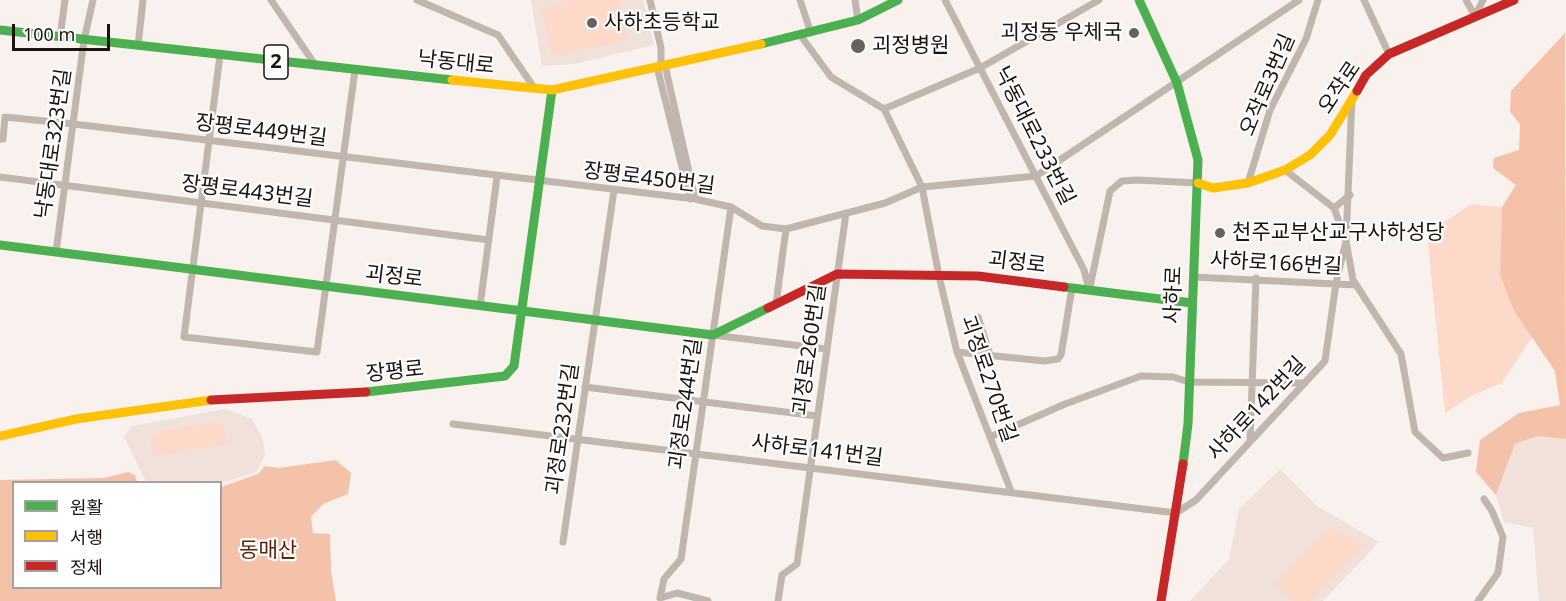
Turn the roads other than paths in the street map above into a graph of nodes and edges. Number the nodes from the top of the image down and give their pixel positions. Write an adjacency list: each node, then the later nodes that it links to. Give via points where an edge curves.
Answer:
1 (65, 0): 25 (street)
2 (93, 0): 26 (street, 낙동대로323번길)
3 (142, 0): 27 (street)
4 (262, 0): 19 (street)
5 (417, 0): 35 (street, via 498,35)
6 (650, 0): 31 (street)
7 (800, 0): 23 (street)
8 (855, 0): 21 (street)
9 (898, 0): 21 (main road, 낙동대로 / 2)
10 (945, 0): 32 (street, 낙동대로233번길)
11 (1099, 0): 32 (street)
12 (1139, 0): 34 (main road, 사하로)
13 (1299, 0): 34 (street)
14 (1318, 0): 49 (street, 오작로3번길, via 1306,39 1270,110)
15 (1364, 0): 28 (street)
16 (1466, 0): 20 (street)
17 (1483, 0): 20 (street)
18 (1514, 0): 20 (main road, 오작로)
19 (272, 1): 30 (street)
20 (1475, 16): 28 (main road, 오작로)
21 (858, 20): 23 (main road, 낙동대로 / 2)
22 (0, 30): 25 (main road, 낙동대로 / 2)
23 (811, 33): 24 (main road, 낙동대로 / 2)
24 (801, 36): 31 (main road, 낙동대로 / 2); 38 (street, via 831,77)
25 (60, 38): 26 (main road, 낙동대로 / 2)
26 (84, 40): 27 (main road, 낙동대로 / 2); 39 (street, 낙동대로323번길)
27 (138, 46): 29 (main road, 낙동대로 / 2)
28 (1389, 54): 37 (main road, 오작로, via 1366,75)
29 (220, 55): 30 (main road, 낙동대로 / 2); 41 (street)
30 (316, 66): 33 (main road, 낙동대로 / 2)
31 (661, 66): 36 (main road, 낙동대로 / 2); 54 (street)
32 (980, 68): 38 (street); 44 (street, 낙동대로233번길)
33 (355, 70): 35 (main road, 낙동대로 / 2); 42 (street)
34 (1176, 83): 44 (street); 48 (main road, 사하로, via 1194,141)
35 (535, 90): 36 (main road, 낙동대로 / 2)
36 (552, 90): 47 (main road, 장평로)
37 (1352, 98): 43 (main road, 오작로, via 1330,135 1310,155); 53 (street)
38 (884, 108): 51 (street, 괴정로270번길)
39 (74, 124): 40 (street, 장평로449번길, via 5,117); 41 (street, 장평로449번길); 50 (street, 낙동대로323번길)
40 (0, 139)
41 (209, 141): 42 (street, 장평로449번길); 55 (street)
42 (343, 157): 46 (street, 장평로449번길); 59 (street)
43 (1285, 170): 49 (main road, 오작로); 57 (street)
44 (1036, 176): 51 (street, 장평로450번길); 74 (street, 낙동대로233번길, via 1084,270)
45 (0, 177): 50 (street, 장평로443번길)
46 (497, 177): 47 (street, 장평로449번길); 61 (street)
47 (539, 182): 52 (street, 장평로450번길); 78 (main road, 장평로)
48 (1198, 183): 49 (main road, 오작로, via 1213,188); 68 (main road, 사하로); 74 (street, via 1122,181 1110,191)
49 (1248, 183)
50 (66, 186): 55 (street, 장평로443번길); 64 (street, 낙동대로323번길)
51 (922, 187): 58 (street, 장평로450번길, via 885,203); 67 (street, 괴정로270번길)
52 (614, 190): 54 (street, 장평로450번길); 80 (street, 괴정로232번길)
53 (1350, 195): 57 (street); 62 (street)
54 (693, 199): 56 (street, 장평로450번길)
55 (201, 203): 59 (street, 장평로443번길); 65 (street)
56 (731, 207): 60 (street, 장평로450번길, via 762,226); 81 (street, 괴정로244번길)
57 (1334, 208): 62 (street)
58 (846, 213): 60 (street, 장평로450번길); 66 (street)
59 (335, 220): 61 (street, 장평로443번길); 72 (street)
60 (786, 230): 76 (street)
61 (489, 240): 77 (street)
62 (1346, 241): 70 (street, 사하로142번길); 71 (street)
63 (0, 245): 64 (main road, 괴정로)
64 (56, 252): 65 (main road, 괴정로)
65 (192, 270): 72 (main road, 괴정로); 72 (street, via 184,337 317,352)
66 (837, 274): 67 (main road, 괴정로); 76 (main road, 괴정로); 82 (street, 괴정로260번길)
67 (939, 276): 73 (main road, 괴정로, via 978,276); 83 (street, 괴정로270번길)
68 (1193, 277): 69 (street, 사하로166번길); 75 (main road, 사하로)
69 (1256, 278): 70 (street, 사하로166번길); 86 (street)
70 (1336, 283): 71 (street, 사하로166번길); 87 (street, 사하로142번길, via 1325,361)
71 (1356, 285): 97 (street, via 1401,354 1415,432 1443,458)
72 (326, 287): 77 (main road, 괴정로)
73 (1072, 288): 74 (main road, 괴정로); 84 (street, via 1058,359)
74 (1089, 289): 75 (main road, 괴정로)
75 (1192, 303): 85 (main road, 사하로)
76 (776, 304): 81 (main road, 괴정로)
77 (480, 306): 78 (main road, 괴정로)
78 (521, 313): 80 (main road, 괴정로); 92 (main road, 장평로, via 514,366 505,376 362,393 230,397 76,419)
79 (978, 317): 84 (street)
80 (595, 320): 81 (main road, 괴정로); 88 (street, 괴정로232번길)
81 (713, 335): 82 (street); 89 (street, 괴정로244번길)
82 (826, 349): 90 (street, 괴정로260번길)
83 (957, 352): 84 (street); 93 (street, 괴정로270번길)
84 (990, 355)
85 (1189, 382): 86 (street); 93 (street, via 1141,376); 101 (main road, 사하로, via 1187,434)
86 (1251, 382): 87 (street); 95 (street)
87 (1305, 383): 95 (street, 사하로142번길)
88 (585, 387): 89 (street); 94 (street, 괴정로232번길)
89 (703, 401): 90 (street); 96 (street, 괴정로244번길)
90 (818, 416): 98 (street, 괴정로260번길)
91 (453, 424): 94 (street, 사하로141번길)
92 (0, 436)
93 (990, 437): 99 (street, 괴정로270번길)
94 (578, 438): 96 (street, 사하로141번길); 102 (street, 괴정로232번길)
95 (1250, 441): 101 (street, 사하로142번길, via 1196,500)
96 (696, 453): 98 (street, 사하로141번길); 103 (street, 괴정로244번길, via 681,559 664,579 660,598 676,593)
97 (1468, 453)
98 (810, 467): 99 (street, 사하로141번길); 104 (street, 괴정로260번길, via 797,564 782,575)
99 (1011, 491): 101 (street, 사하로141번길)
100 (1484, 499): 106 (street, via 1503,537 1498,573)
101 (1176, 513): 105 (main road, 사하로)
102 (563, 542)
103 (708, 601)
104 (778, 601)
105 (1161, 601)
106 (1478, 601)

